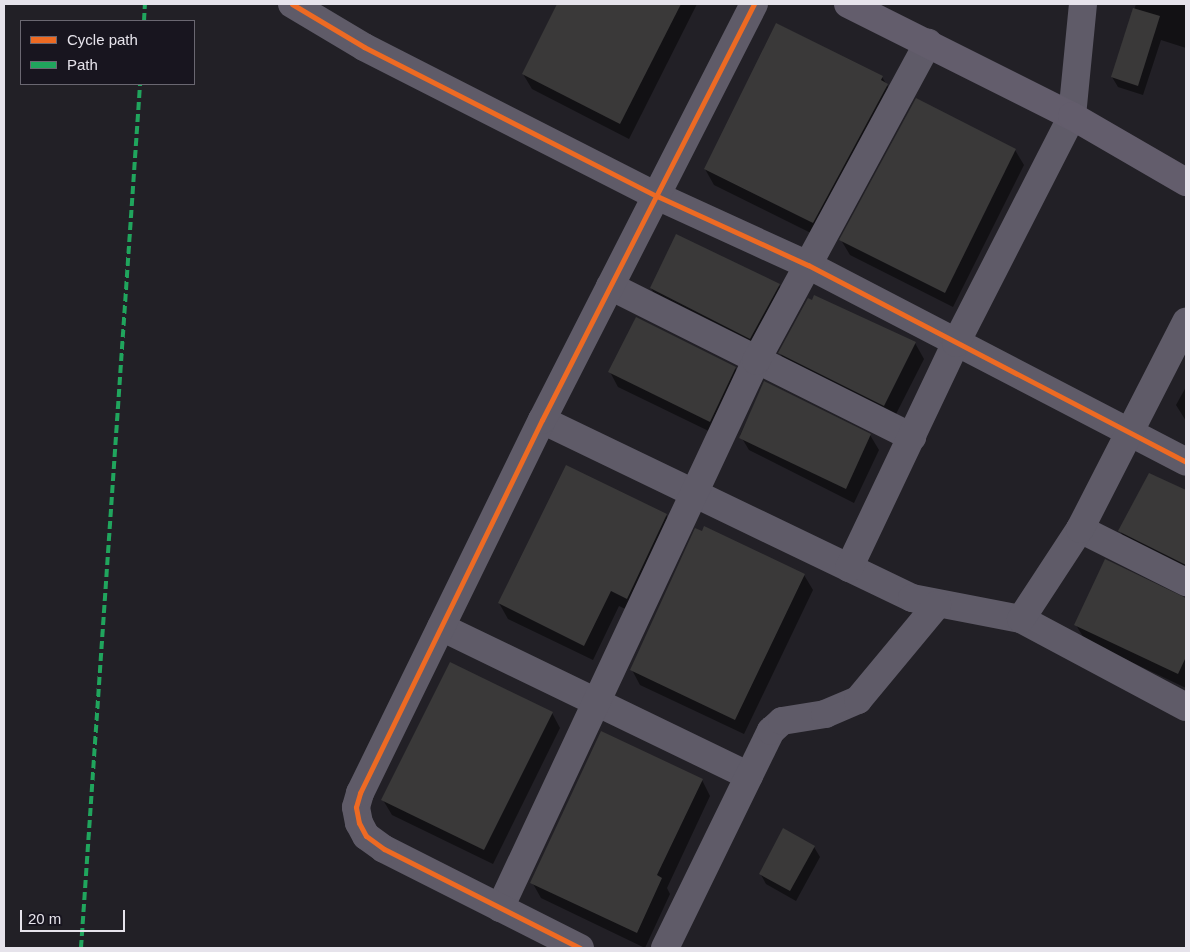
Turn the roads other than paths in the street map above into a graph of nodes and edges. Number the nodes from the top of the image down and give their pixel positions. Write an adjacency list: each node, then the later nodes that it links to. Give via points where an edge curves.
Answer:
1 (292, 4): 8 (street, via 364,47)
2 (754, 4): 8 (street)
3 (848, 4): 5 (street)
4 (1083, 4): 6 (street)
5 (928, 43): 6 (street); 9 (street)
6 (1072, 116): 7 (street); 12 (street)
7 (1186, 182)
8 (656, 196): 9 (street); 10 (street)
9 (808, 266): 12 (street); 13 (street)
10 (610, 286): 13 (street); 14 (street)
11 (1186, 322): 15 (street)
12 (956, 343): 15 (street); 16 (street)
13 (756, 361): 16 (street); 18 (street)
14 (542, 420): 18 (street); 24 (street)
15 (1131, 434): 17 (street); 19 (street)
16 (912, 437): 20 (street)
17 (1186, 462)
18 (694, 493): 20 (street); 26 (street)
19 (1080, 529): 21 (street); 23 (street)
20 (849, 568): 22 (street, via 912,598)
21 (1186, 582)
22 (936, 605): 23 (street); 27 (street, via 858,700 825,714 782,721 770,731)
23 (1021, 619): 25 (street)
24 (441, 626): 26 (street); 28 (street, via 360,792 356,807 359,823 366,836 384,849)
25 (1184, 699)
26 (595, 702): 27 (street); 28 (street)
27 (749, 776): 30 (street)
28 (500, 908): 29 (street)
29 (580, 948)
30 (665, 948)

